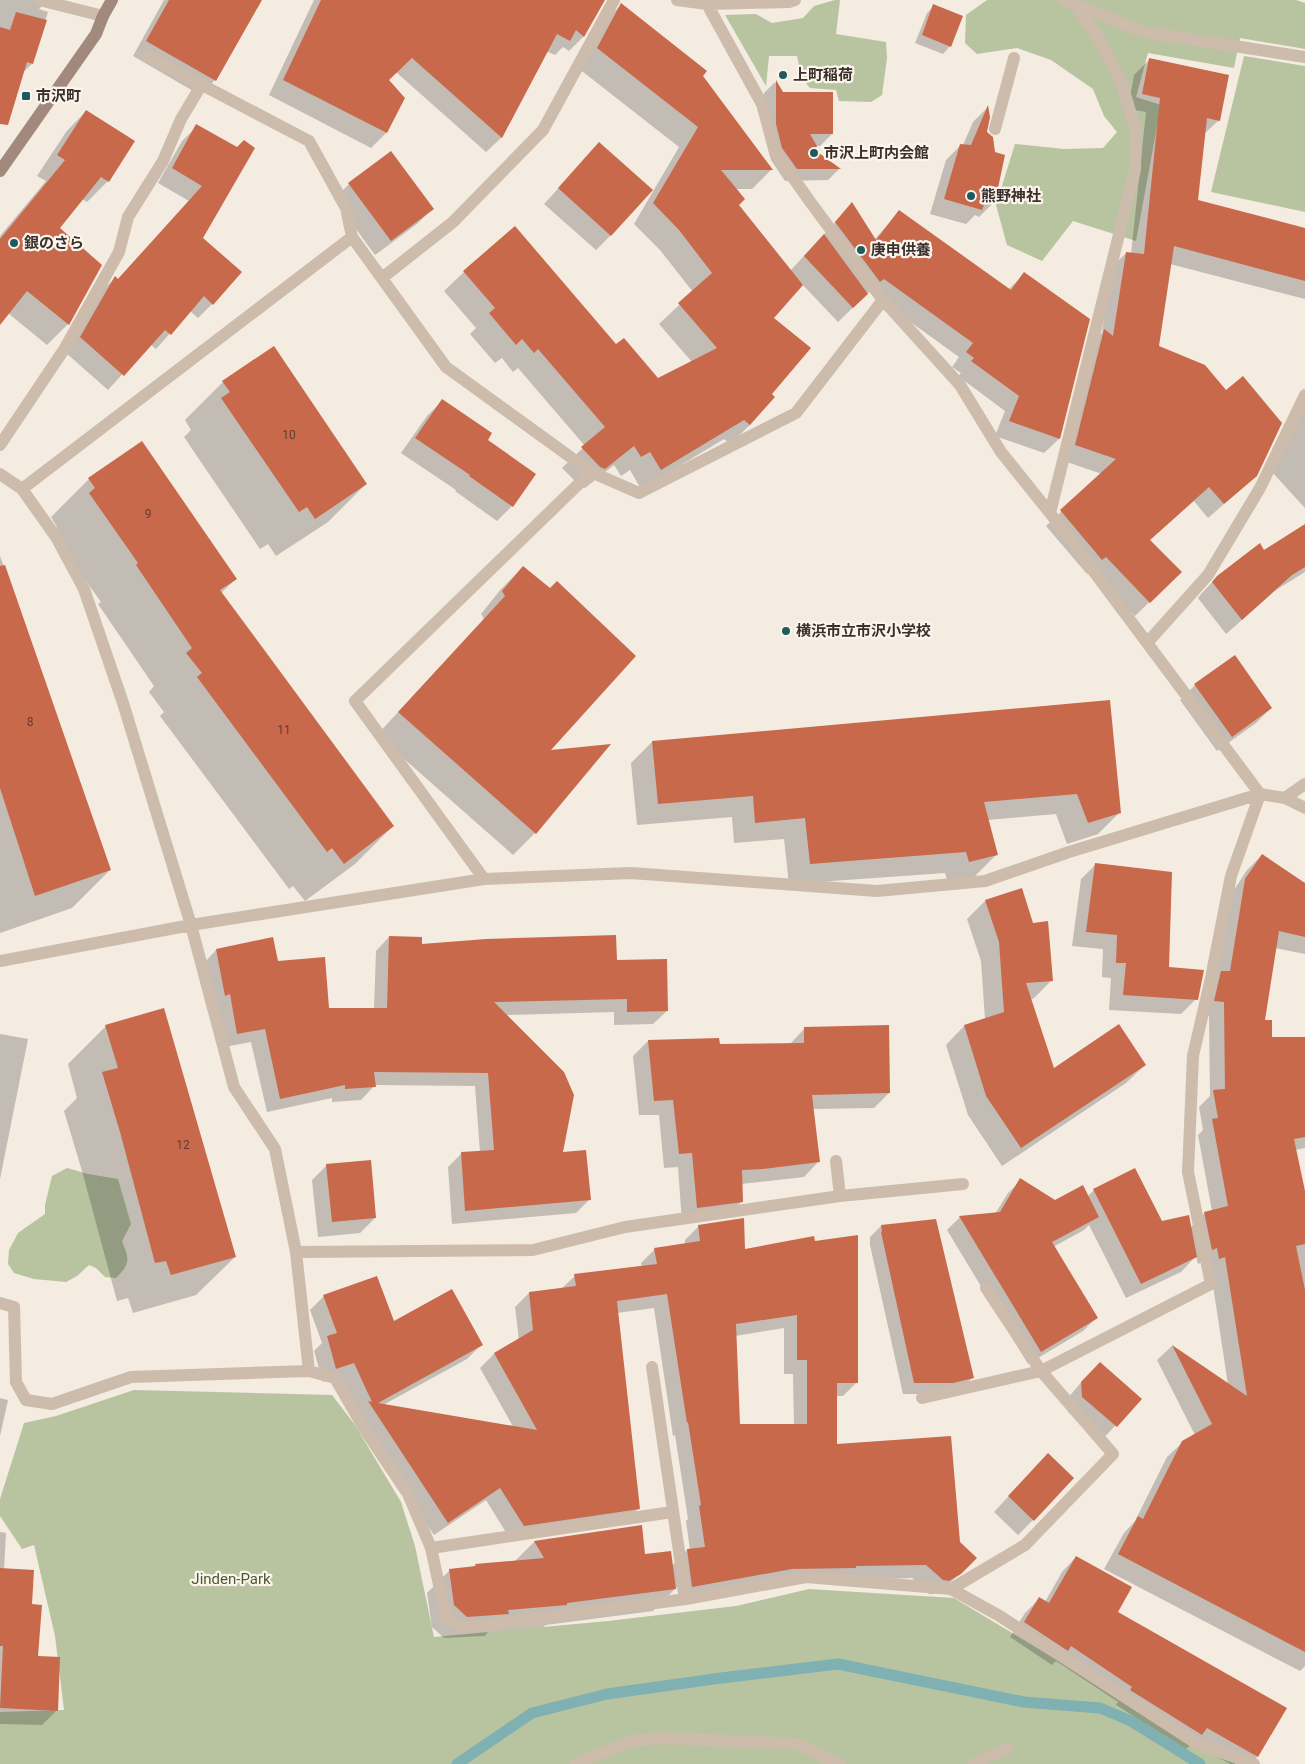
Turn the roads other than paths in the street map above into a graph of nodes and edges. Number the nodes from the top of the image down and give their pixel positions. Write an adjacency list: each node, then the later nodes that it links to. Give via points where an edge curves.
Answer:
1 (39, 0): 8 (street)
2 (112, 0): 8 (street)
3 (614, 0): 16 (street, via 542,130 453,222)
4 (677, 0): 7 (street)
5 (795, 0): 7 (street)
6 (1069, 2): 10 (street, via 1144,32); 23 (street, via 1099,39 1121,81 1136,131 1134,170)
7 (707, 4): 17 (street, via 762,104 775,152)
8 (103, 16): 14 (street, via 96,34)
9 (147, 56): 12 (street)
10 (1305, 57)
11 (1014, 58): 13 (street)
12 (202, 84): 15 (street, via 310,141 346,208); 19 (street, via 181,118 163,161 128,217 120,252 64,348)
13 (995, 129)
14 (0, 171)
15 (352, 236): 16 (street); 22 (street)
16 (382, 278): 20 (street, via 446,368)
17 (883, 300): 20 (street, via 796,413 639,493); 23 (street, via 960,386 1001,452)
18 (1305, 395): 24 (street, via 1260,488 1208,575)
19 (0, 445)
20 (591, 472): 29 (street, via 356,701)
21 (0, 474): 22 (street)
22 (22, 489): 30 (street, via 56,537 84,589 123,703)
23 (1050, 513): 24 (street)
24 (1147, 643): 26 (street)
25 (1305, 784): 27 (street)
26 (1260, 794): 27 (street); 29 (street, via 985,881 877,891 630,873); 40 (street, via 1231,876 1193,1056 1188,1172 1211,1284)
27 (1285, 798): 28 (street)
28 (1305, 808)
29 (484, 879): 30 (street)
30 (191, 925): 31 (street); 35 (street, via 234,1087 276,1149)
31 (0, 961)
32 (836, 1161): 34 (street)
33 (963, 1184): 34 (street)
34 (840, 1196): 35 (street, via 626,1227 533,1250)
35 (296, 1252): 39 (street)
36 (986, 1288): 40 (street)
37 (0, 1303): 39 (street, via 14,1307 16,1382 26,1400 52,1404 131,1377)
38 (652, 1367): 42 (street)
39 (309, 1371): 43 (street, via 335,1378 408,1494)
40 (1041, 1371): 41 (street); 44 (street, via 1113,1454 1025,1545)
41 (922, 1398)
42 (672, 1512): 43 (street); 45 (street)
43 (431, 1548): 45 (street, via 446,1617 463,1628)
44 (951, 1589): 45 (street, via 806,1578); 50 (street, via 998,1615 1196,1742)
45 (686, 1599)
46 (1007, 1749): 49 (street)
47 (575, 1764): 48 (street, via 632,1741 664,1738 798,1744)
48 (840, 1764)
49 (973, 1764)
50 (1254, 1764)

